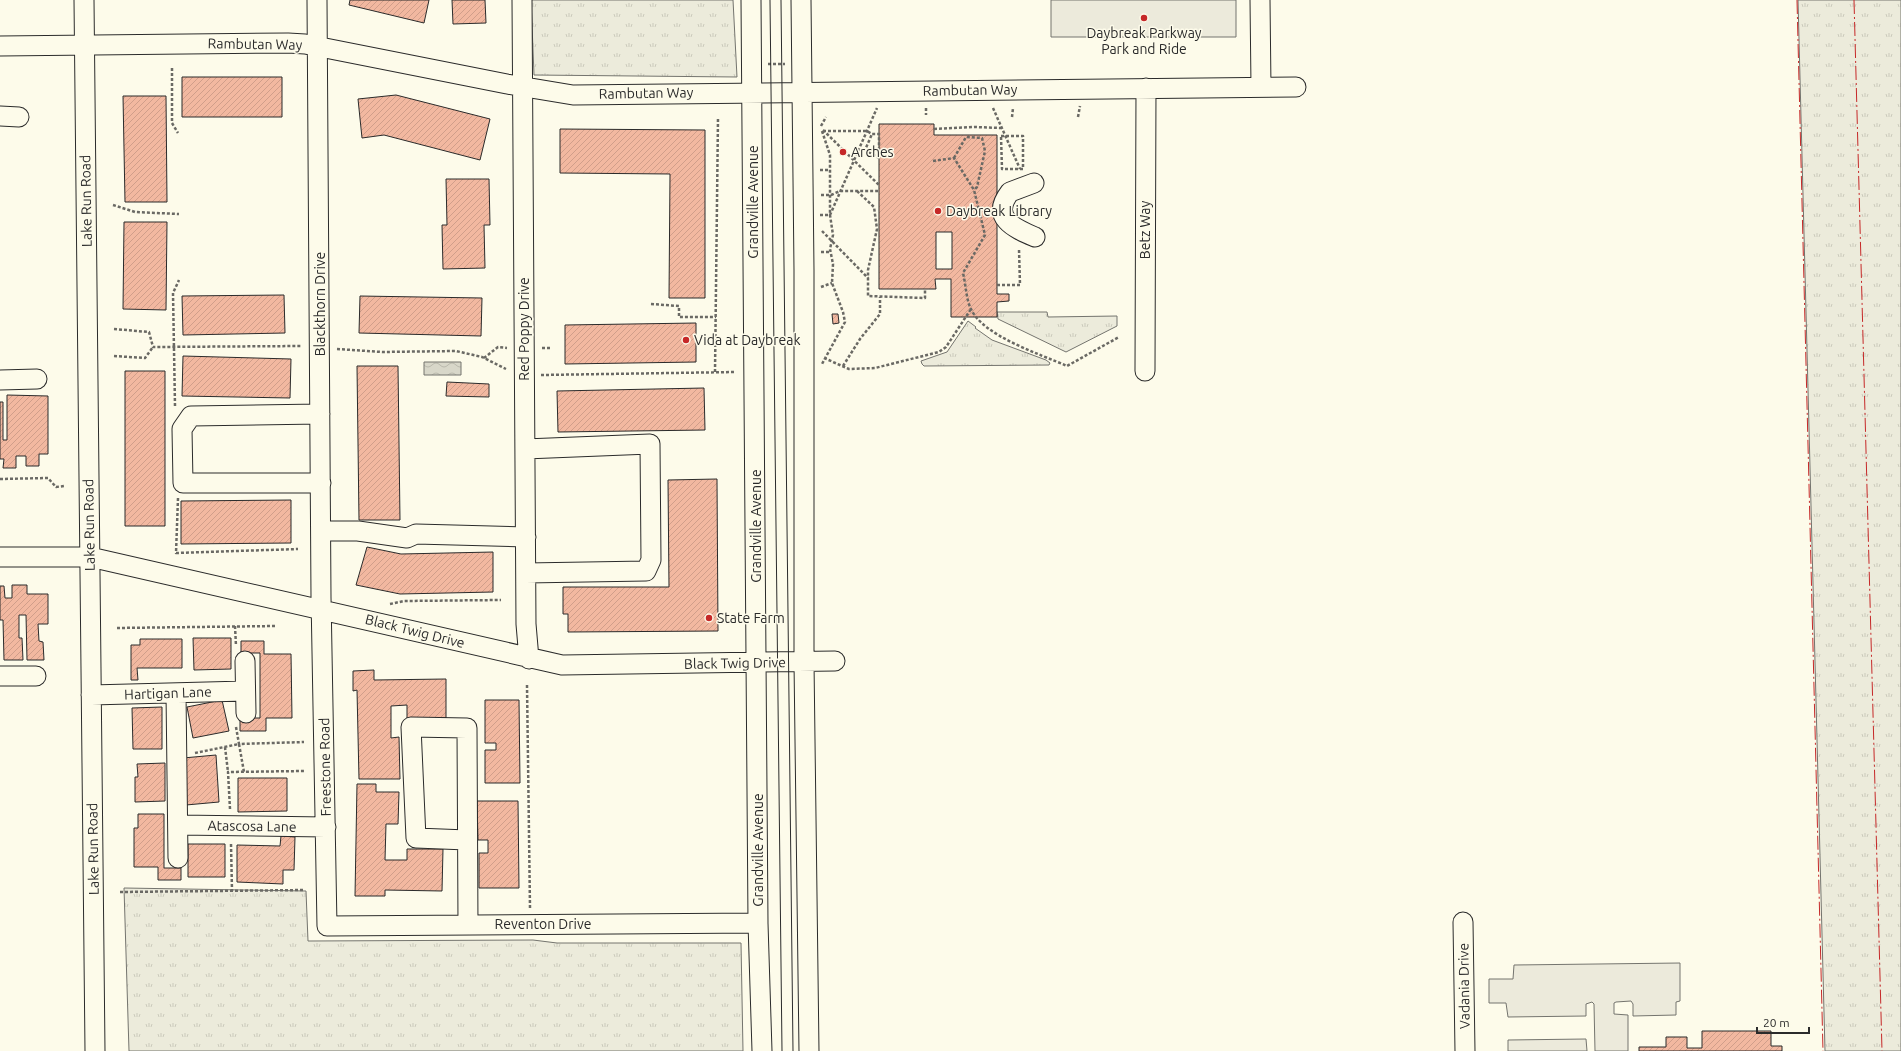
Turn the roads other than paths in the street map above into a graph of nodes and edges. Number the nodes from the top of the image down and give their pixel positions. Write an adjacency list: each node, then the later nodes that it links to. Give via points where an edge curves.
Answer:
1 (84, 0): 7 (street, Lake Run Road)
2 (316, 0): 9 (street, Blackthorn Drive)
3 (522, 0): 10 (street, Red Poppy Drive)
4 (751, 0): 14 (street, Grandville Avenue)
5 (801, 0): 15 (street)
6 (1260, 0): 13 (street)
7 (83, 45): 8 (street, Rambutan Way); 9 (street, Rambutan Way, via 288,42); 27 (street, Lake Run Road)
8 (0, 46)
9 (317, 46): 10 (street, Rambutan Way); 21 (street, Blackthorn Drive)
10 (523, 87): 14 (street, Rambutan Way, via 573,94); 22 (street, Red Poppy Drive)
11 (1296, 87): 13 (street, Rambutan Way)
12 (1146, 88): 13 (street, Rambutan Way); 15 (street, Rambutan Way); 18 (street, Betz Way)
13 (1261, 88)
14 (752, 92): 15 (street, Rambutan Way); 34 (street, Grandville Avenue)
15 (802, 92): 33 (street)
16 (1034, 183): 17 (street, via 1010,192 1003,206 1007,222)
17 (1030, 242)
18 (1145, 371)
19 (37, 379): 20 (street)
20 (0, 380)
21 (320, 414): 23 (street, Blackthorn Drive); 23 (street, via 191,416 182,429 183,483)
22 (525, 449): 25 (street, Red Poppy Drive); 28 (street, via 650,444 651,560 646,571)
23 (321, 483): 24 (street, Blackthorn Drive)
24 (321, 531): 25 (street, via 358,531 407,538 416,534); 29 (street, Blackthorn Drive)
25 (526, 537): 28 (street, Red Poppy Drive)
26 (0, 557): 27 (street, Black Twig Drive)
27 (90, 557): 29 (street, Black Twig Drive); 39 (street, Lake Run Road)
28 (526, 573): 30 (street, Red Poppy Drive)
29 (322, 609): 30 (street, Black Twig Drive); 42 (street, Freestone Road)
30 (528, 659): 34 (street, Black Twig Drive, via 562,665)
31 (245, 661): 37 (street)
32 (835, 661): 33 (street, Black Twig Drive)
33 (804, 662): 34 (street, Black Twig Drive); 51 (street)
34 (756, 663): 46 (street, Grandville Avenue)
35 (0, 676): 36 (street)
36 (36, 676)
37 (245, 690): 38 (street, Hartigan Lane); 40 (street)
38 (176, 693): 39 (street, Hartigan Lane); 41 (street)
39 (91, 695): 49 (street, Lake Run Road)
40 (246, 713)
41 (178, 825): 42 (street, Atascosa Lane); 44 (street)
42 (326, 826): 48 (street, Freestone Road)
43 (467, 840): 43 (street, via 466,728 411,727 416,838); 47 (street)
44 (178, 858)
45 (1464, 922): 52 (street, Vadania Drive)
46 (758, 923): 47 (street, Reventon Drive); 50 (street, Grandville Avenue)
47 (468, 925): 48 (street, Reventon Drive)
48 (327, 926)
49 (95, 1051)
50 (762, 1051)
51 (809, 1051)
52 (1465, 1051)

